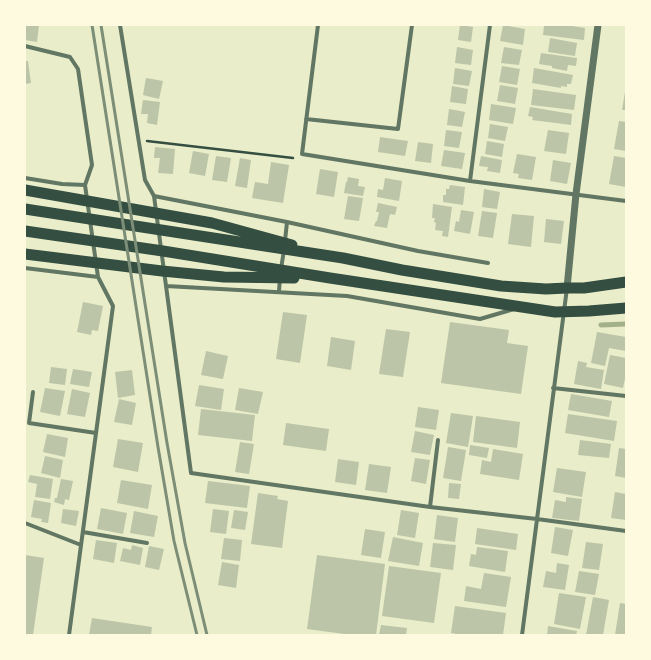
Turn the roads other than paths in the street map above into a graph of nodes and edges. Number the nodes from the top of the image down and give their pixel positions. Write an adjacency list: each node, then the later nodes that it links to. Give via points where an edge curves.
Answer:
1 (120, 25): 13 (street, via 145,180)
2 (318, 25): 7 (street)
3 (412, 25): 7 (street, via 398,129)
4 (490, 25): 9 (street)
5 (598, 25): 12 (street)
6 (25, 46): 10 (street, via 70,57 78,69 92,165)
7 (306, 118): 9 (street, via 302,154)
8 (25, 178): 10 (street)
9 (470, 181): 12 (street)
10 (85, 185): 22 (street)
11 (25, 190): 19 (highway, via 212,223)
12 (576, 194): 14 (street); 26 (street)
13 (154, 196): 16 (street); 25 (street)
14 (626, 201)
15 (25, 210): 19 (highway)
16 (287, 222): 20 (street, via 418,251); 27 (street)
17 (25, 231): 23 (highway)
18 (25, 254): 23 (highway, via 224,277)
19 (343, 258): 26 (highway, via 502,286)
20 (488, 263)
21 (25, 268): 22 (street)
22 (98, 277): 34 (street, via 113,306)
23 (330, 278): 28 (highway)
24 (626, 282): 26 (highway)
25 (166, 286): 27 (street); 36 (street, via 191,473)
26 (567, 288): 30 (street)
27 (279, 291): 28 (street, via 347,296 480,319)
28 (522, 307): 30 (highway)
29 (626, 308): 30 (highway)
30 (563, 312): 31 (street)
31 (553, 388): 33 (street); 37 (street)
32 (33, 392): 34 (street, via 29,423)
33 (626, 396)
34 (96, 433): 40 (street)
35 (438, 440): 36 (street)
36 (430, 507): 37 (street)
37 (537, 519): 39 (street); 44 (street)
38 (25, 523): 42 (street)
39 (626, 531)
40 (83, 532): 41 (street); 42 (street)
41 (146, 543)
42 (81, 545): 43 (street)
43 (69, 635)
44 (522, 635)

